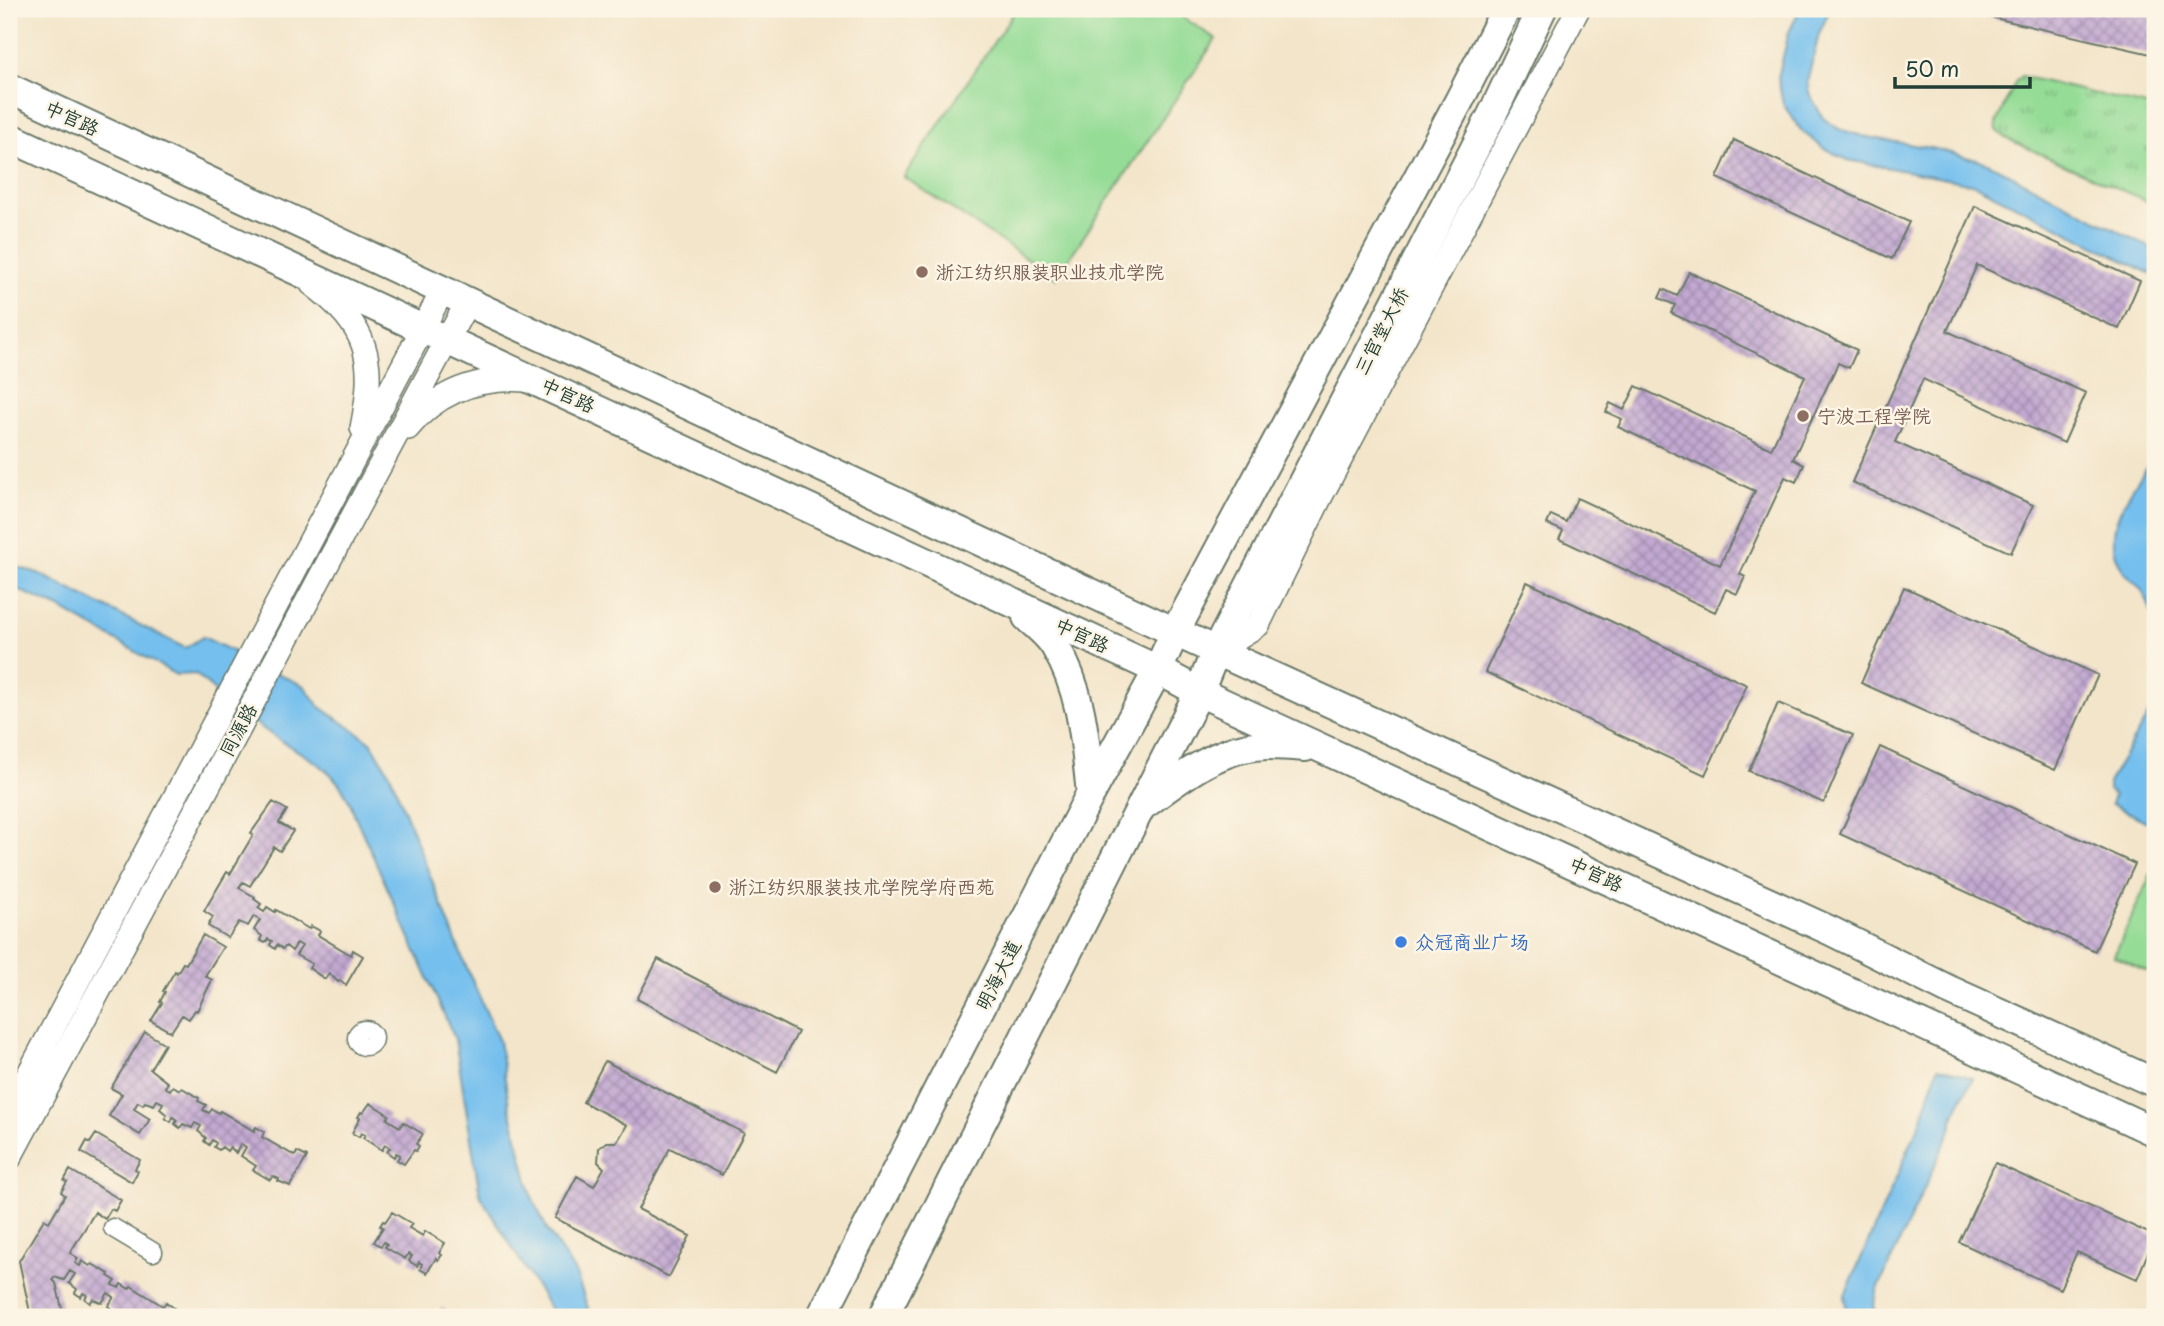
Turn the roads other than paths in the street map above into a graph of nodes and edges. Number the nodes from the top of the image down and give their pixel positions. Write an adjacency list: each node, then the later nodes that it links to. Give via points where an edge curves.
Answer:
1 (1506, 9): 13 (main road, 三官堂大桥)
2 (1542, 9): 14 (main road, 三官堂大桥)
3 (1578, 9): 14 (street, via 1258,625)
4 (9, 88): 7 (main road, 中官路)
5 (9, 137): 6 (main road, 中官路)
6 (290, 267): 8 (main road, 中官路); 10 (street, via 350,318 364,346 370,369)
7 (456, 296): 8 (street, 同源路); 13 (main road, 中官路)
8 (435, 333): 9 (main road, 中官路); 10 (street, 同源路); 11 (street, 同源路)
9 (536, 381): 11 (street, via 483,381 451,393 421,413); 12 (main road, 中官路)
10 (358, 450): 21 (street, 同源路)
11 (382, 461): 23 (street, 同源路)
12 (1012, 603): 15 (main road, 中官路); 18 (main road, via 1055,646 1074,687)
13 (1175, 632): 14 (main road, 中官路); 15 (main road, 明海大道)
14 (1216, 651): 16 (main road); 20 (main road, 中官路)
15 (1158, 670): 16 (main road, 中官路); 18 (main road, 明海大道)
16 (1199, 692): 17 (main road, 中官路); 19 (main road)
17 (1321, 748): 19 (main road, via 1265,745 1232,751 1190,770); 22 (main road, 中官路)
18 (1091, 793): 26 (main road, 明海大道)
19 (1140, 807): 27 (main road)
20 (2155, 1083)
21 (9, 1111)
22 (2155, 1132)
23 (9, 1159)
24 (113, 1228): 25 (street)
25 (153, 1252)
26 (821, 1317)
27 (883, 1317)

